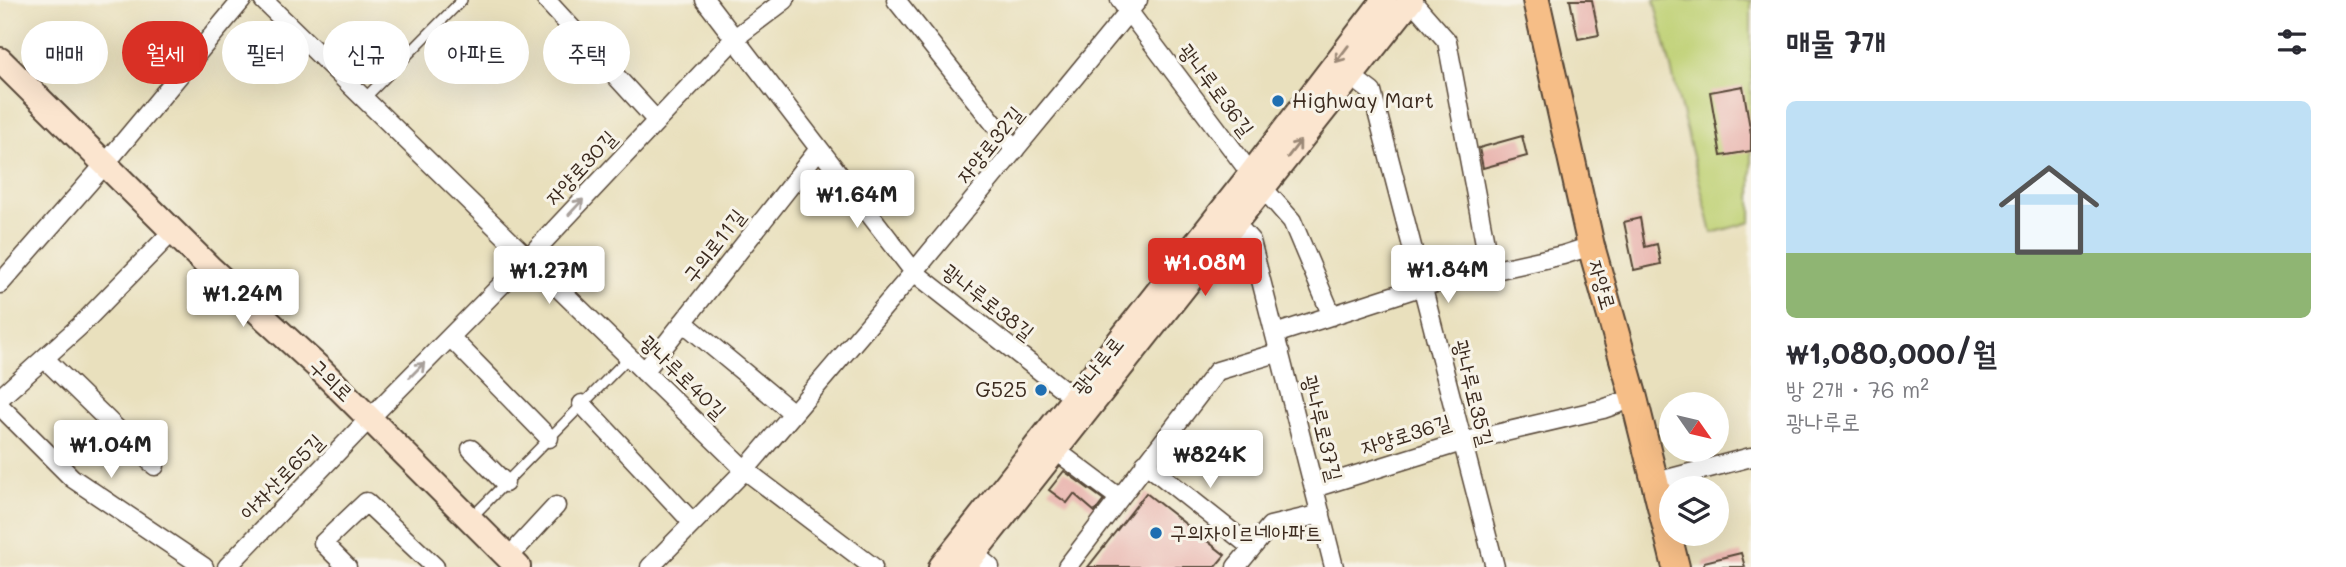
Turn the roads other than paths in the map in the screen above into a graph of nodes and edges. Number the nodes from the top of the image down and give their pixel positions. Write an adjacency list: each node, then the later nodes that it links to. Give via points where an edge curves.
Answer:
1 (242, 0): 19 (street)
2 (263, 0): 15 (street, 광나루로40길)
3 (463, 0): 15 (lane)
4 (546, 0): 16 (street)
5 (705, 0): 12 (street, 광나루로38길)
6 (785, 0): 12 (street, 자양로30길)
7 (896, 0): 18 (street)
8 (1384, 0): 20 (main road, 광나루로, one-way to 20)
9 (1411, 0): 14 (main road, 광나루로); 25 (street, 광나루로, via 1447,41)
10 (1536, 0): 23 (main road, 자양로)
11 (1129, 4): 18 (street, 자양로32길); 20 (street, 광나루로36길)
12 (735, 38): 16 (street, 자양로30길); 17 (street, 광나루로38길)
13 (0, 60): 19 (main road, 구의로)
14 (1351, 76): 20 (main road, 광나루로, one-way to 14); 28 (street, 광나루로35길, via 1372,92)
15 (364, 99): 24 (street, 광나루로40길)
16 (657, 121): 24 (street, 자양로30길, one-way to 16)
17 (819, 149): 26 (street, 광나루로38길); 30 (street, 구의로11길)
18 (1015, 150): 26 (street, 자양로32길)
19 (106, 163): 22 (main road, 구의로); 27 (street)
20 (1257, 181): 21 (main road, 광나루로); 29 (street, via 1292,221); 37 (main road, 광나루로)
21 (1236, 224): 31 (street, 광나루로37길, via 1251,241); 47 (main road, 광나루로)
22 (173, 231): 35 (street); 43 (main road, 구의로)
23 (1591, 246): 25 (street); 39 (main road, 자양로)
24 (528, 258): 32 (street, 자양로30길); 34 (street, 광나루로40길)
25 (1490, 270): 28 (street)
26 (914, 272): 37 (street, 광나루로38길); 42 (street, 자양로32길)
27 (0, 284)
28 (1423, 286): 29 (street); 45 (street, 광나루로35길)
29 (1332, 316): 31 (street)
30 (683, 322): 36 (street, 구의로11길); 42 (street)
31 (1275, 334): 33 (street, 광나루로37길)
32 (450, 337): 43 (street, 자양로30길, one-way to 32); 44 (street)
33 (1280, 352): 49 (street, 광나루로37길, via 1217,371); 54 (street, 광나루로37길)
34 (629, 357): 36 (street, 광나루로40길); 40 (lane)
35 (45, 359): 38 (street); 50 (street)
36 (644, 372): 51 (street, 광나루로40길)
37 (1073, 397): 69 (main road, 광나루로)
38 (0, 398)
39 (1634, 398): 45 (street, 자양로36길); 52 (main road, 자양로)
40 (582, 404): 44 (lane); 59 (street)
41 (0, 406): 63 (street, via 72,478)
42 (793, 414): 51 (street, 자양로32길)
43 (369, 419): 58 (main road, 구의로); 64 (street, 아차산로65길)
44 (549, 438): 53 (lane)
45 (1462, 442): 54 (street, 자양로36길); 73 (street, 광나루로35길)
46 (471, 449): 53 (street)
47 (1055, 449): 55 (street); 62 (main road, 광나루로)
48 (1751, 457): 52 (street)
49 (1145, 463): 55 (street, 광나루로37길); 60 (street)
50 (155, 466)
51 (745, 470): 59 (street, 자양로32길); 68 (street, 광나루로40길)
52 (1656, 482): 74 (main road, 자양로)
53 (505, 483): 58 (lane)
54 (1314, 488): 57 (street, 광나루로37길)
55 (1118, 497): 70 (street, 광나루로37길)
56 (555, 506): 61 (street, 구의로)
57 (1321, 514): 60 (street, 광나루로37길, via 1270,526); 72 (street, 광나루로37길)
58 (470, 519): 61 (main road, 구의로)
59 (693, 523): 67 (street, 자양로32길)
60 (1251, 547): 71 (street, 광나루로37길)
61 (513, 562)
62 (976, 562)
63 (204, 567)
64 (227, 567)
65 (347, 567): 66 (street, via 323,543 366,502)
66 (435, 567)
67 (650, 567)
68 (873, 567)
69 (941, 567)
70 (1067, 567)
71 (1236, 567)
72 (1334, 567)
73 (1495, 567)
74 (1676, 567)

